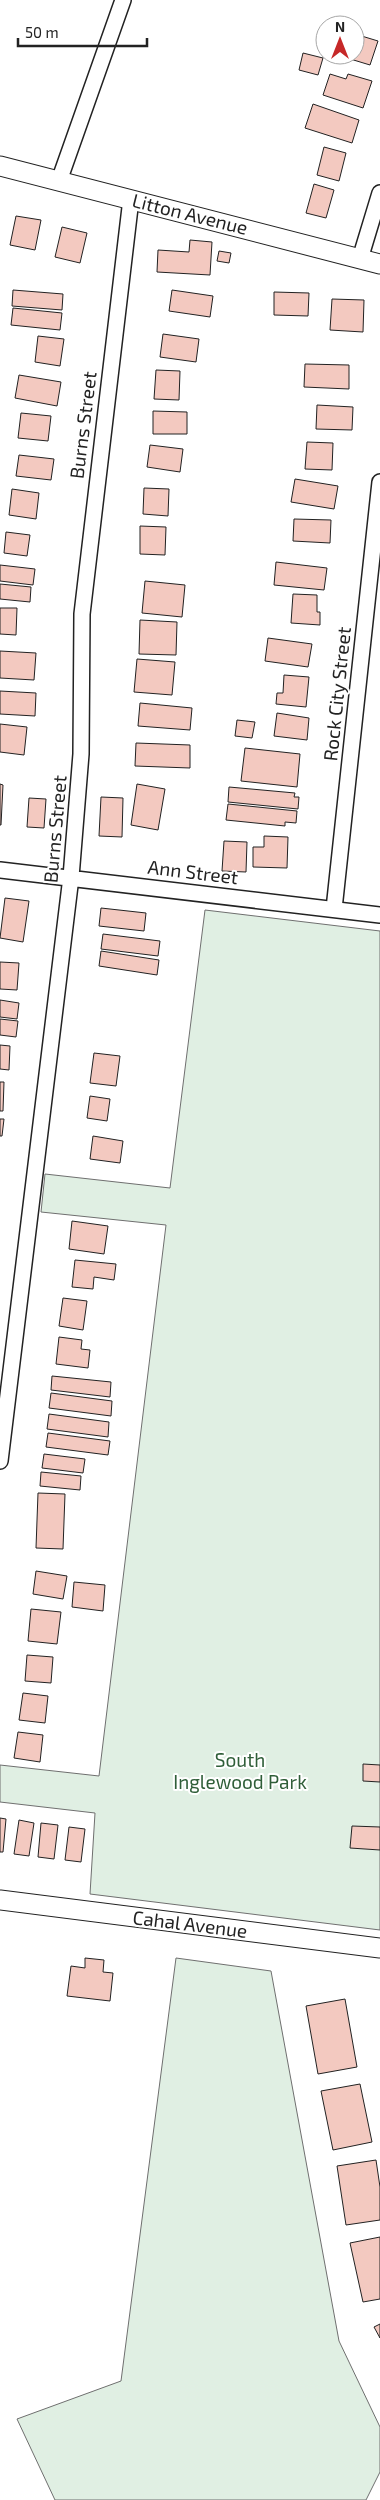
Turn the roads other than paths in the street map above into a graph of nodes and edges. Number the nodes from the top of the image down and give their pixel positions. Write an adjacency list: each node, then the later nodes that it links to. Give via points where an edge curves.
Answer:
1 (123, 0): 3 (street)
2 (0, 166): 3 (street, Litton Avenue)
3 (59, 181): 5 (street, Litton Avenue)
4 (380, 194): 6 (street)
5 (131, 199): 6 (street, Litton Avenue); 10 (street, Burns Street, via 82,614 81,754)
6 (360, 259): 7 (street, Litton Avenue)
7 (380, 264)
8 (380, 482): 11 (street, Rock City Street)
9 (0, 870): 10 (street, Ann Street)
10 (71, 877): 11 (street, Ann Street); 13 (street, Burns Street)
11 (334, 910): 12 (street, Ann Street)
12 (380, 915)
13 (0, 1461)
14 (0, 1900): 15 (street, Cahal Avenue)
15 (380, 1948)

